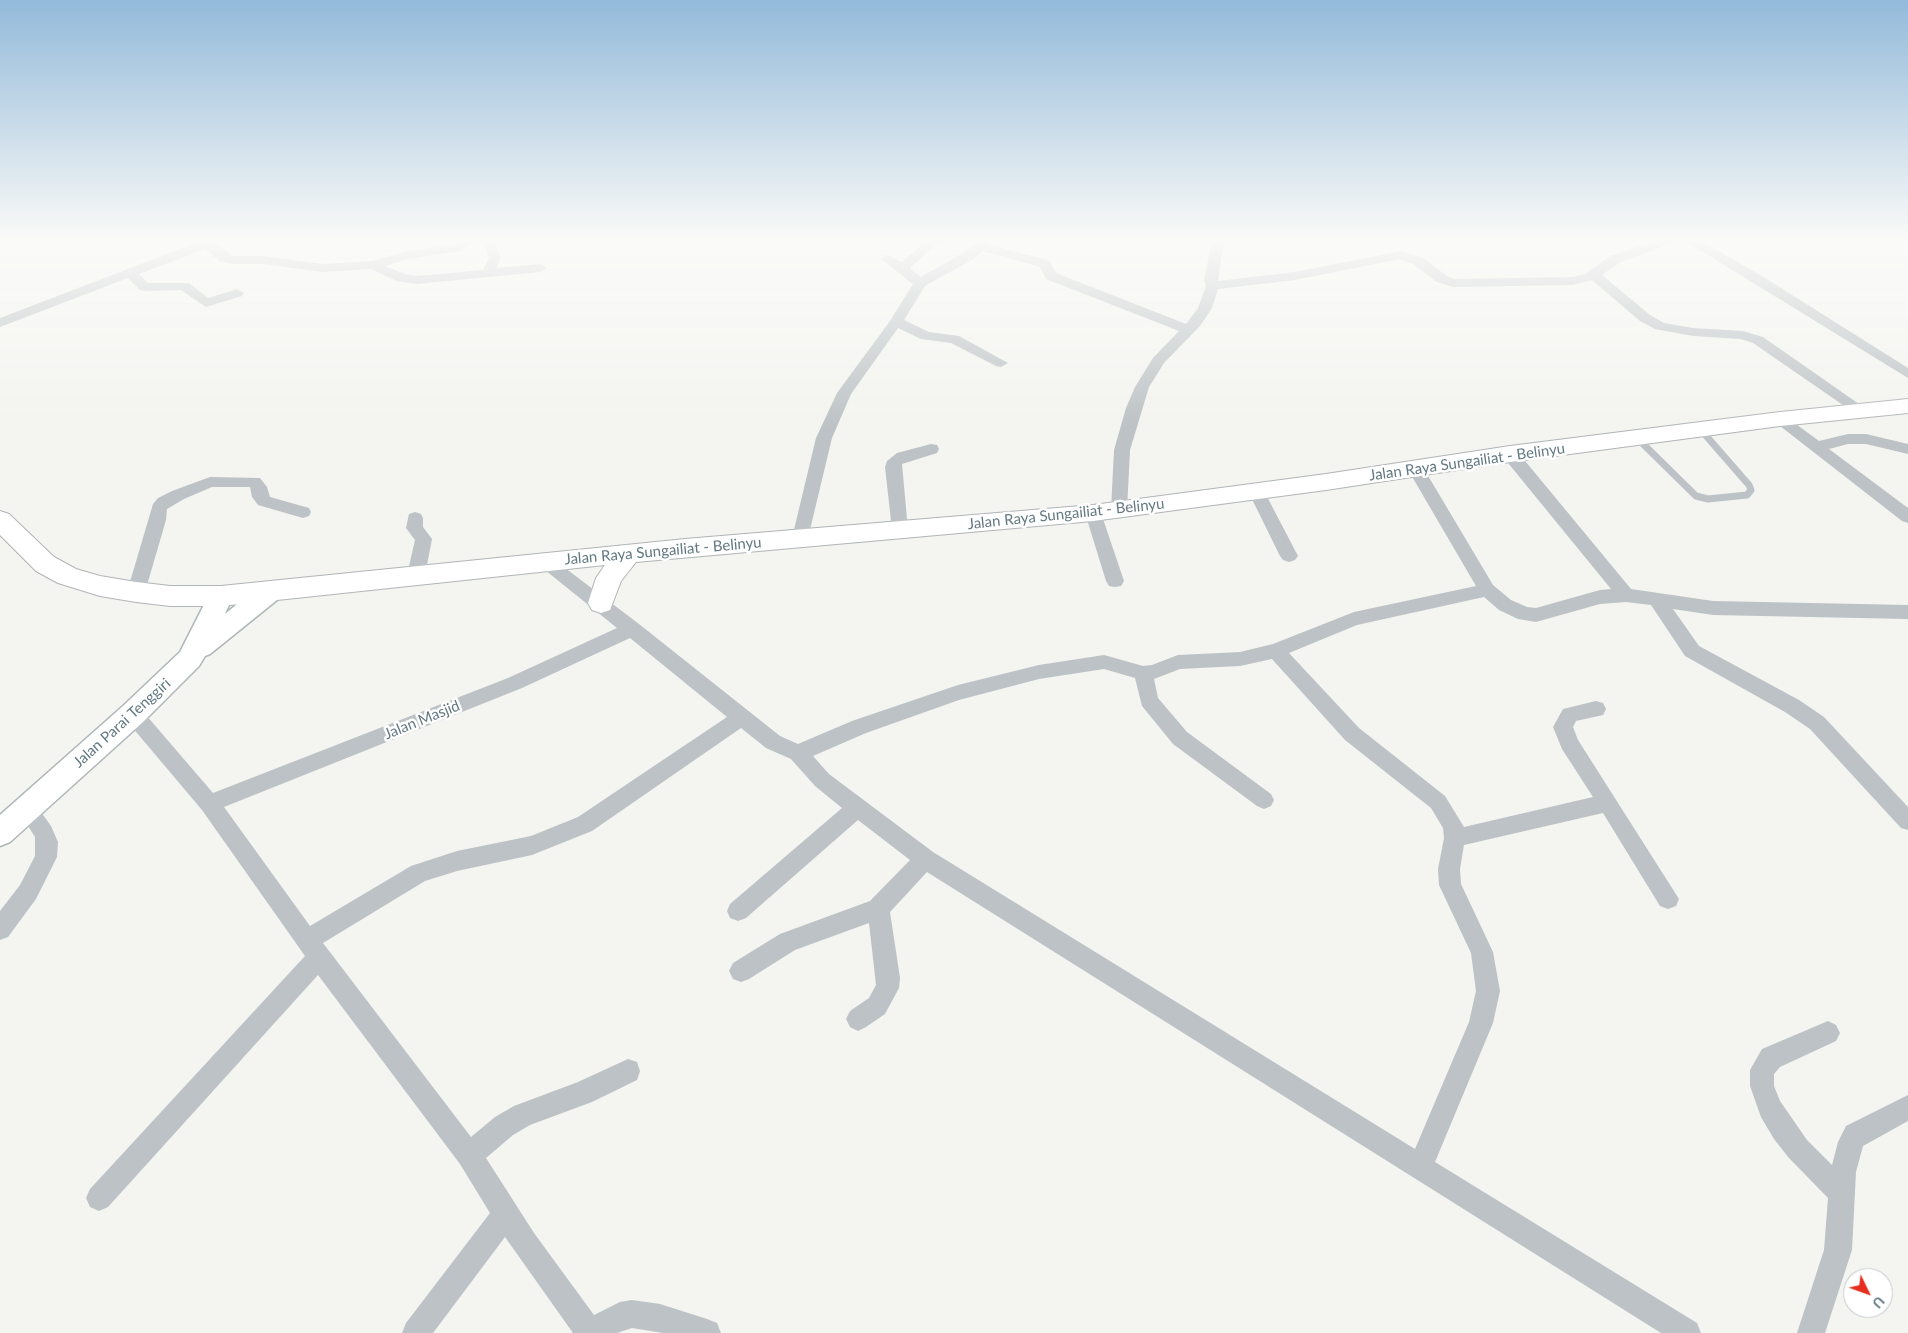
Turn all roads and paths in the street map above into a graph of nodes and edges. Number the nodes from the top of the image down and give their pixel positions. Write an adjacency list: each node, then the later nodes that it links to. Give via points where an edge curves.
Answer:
1 (51, 303): 8 (street)
2 (908, 303): 7 (street)
3 (1121, 303): 9 (street)
4 (1207, 303): 9 (street, via 1202,316)
5 (1627, 303): 13 (street, via 1660,326 1743,335 1758,340)
6 (1797, 303): 11 (street)
7 (896, 322): 10 (street, via 926,336 954,339); 30 (street, via 844,393 833,416 819,454)
8 (0, 323)
9 (1188, 330): 23 (street, via 1158,361 1142,387 1122,450)
10 (1001, 363)
11 (1908, 374)
12 (1908, 406): 13 (highway, Jalan Raya Sungailiat - Belinyu)
13 (1861, 411): 14 (highway, Jalan Raya Sungailiat - Belinyu)
14 (1780, 420): 15 (highway, Jalan Raya Sungailiat - Belinyu); 17 (street)
15 (1701, 430): 16 (highway, Jalan Raya Sungailiat - Belinyu); 16 (lane, via 1750,485 1751,490 1746,496 1708,499 1696,496)
16 (1637, 438): 20 (highway, Jalan Raya Sungailiat - Belinyu)
17 (1817, 447): 19 (street, via 1848,439 1866,439); 26 (street)
18 (931, 449): 29 (street, via 895,461)
19 (1908, 449)
20 (1510, 454): 21 (highway, Jalan Raya Sungailiat - Belinyu); 39 (street)
21 (1415, 468): 22 (highway, Jalan Raya Sungailiat - Belinyu); 36 (street)
22 (1256, 491): 23 (highway, Jalan Raya Sungailiat - Belinyu); 32 (street)
23 (1119, 510): 25 (highway, Jalan Raya Sungailiat - Belinyu)
24 (303, 512): 37 (street, via 264,501 258,484 254,482 210,482 178,495 159,508)
25 (1093, 513): 29 (highway, Jalan Raya Sungailiat - Belinyu); 35 (street)
26 (1908, 517)
27 (415, 518): 34 (street, via 414,528 424,539)
28 (0, 520): 37 (highway, Jalan Raya Sungailiat - Belinyu, via 30,552 67,576)
29 (900, 530): 30 (highway, Jalan Raya Sungailiat - Belinyu)
30 (800, 538): 31 (highway, Jalan Raya Sungailiat - Belinyu)
31 (628, 554): 33 (highway, Jalan Raya Sungailiat - Belinyu); 42 (highway, via 609,578)
32 (1289, 556)
33 (546, 562): 34 (highway, Jalan Raya Sungailiat - Belinyu); 42 (street)
34 (416, 575): 38 (highway, Jalan Raya Sungailiat - Belinyu)
35 (1115, 581)
36 (1487, 590): 39 (street, via 1504,605 1529,615 1600,597); 45 (street, via 1354,619)
37 (136, 592): 40 (highway, Jalan Raya Sungailiat - Belinyu)
38 (268, 593): 40 (highway, Jalan Raya Sungailiat - Belinyu); 46 (street)
39 (1626, 595): 41 (street)
40 (221, 596): 46 (street, Jalan Parai Tenggiri)
41 (1657, 600): 43 (street, via 1713,608); 57 (street, via 1692,651 1817,723)
42 (601, 603): 44 (street)
43 (1908, 612)
44 (632, 629): 50 (street); 54 (street, Jalan Masjid, via 515,682)
45 (1276, 650): 47 (street, via 1234,659 1178,662); 59 (street, via 1352,734 1438,802 1450,819)
46 (196, 651): 49 (street, Jalan Parai Tenggiri)
47 (1143, 673): 51 (street, via 1098,662 1039,672 958,693); 52 (street, via 1149,701 1168,726)
48 (1596, 709): 53 (street, via 1570,715 1563,727 1569,743)
49 (133, 714): 54 (street); 56 (street, Jalan Parai Tenggiri)
50 (742, 717): 51 (street, via 773,742); 65 (street, via 585,824 532,845 457,861 419,873)
51 (798, 753): 55 (street, via 822,780)
52 (1264, 800)
53 (1608, 803): 59 (street); 61 (street)
54 (209, 804): 65 (street)
55 (858, 806): 60 (street); 63 (street)
56 (27, 808): 58 (street, Jalan Parai Tenggiri); 64 (street, via 44,833 46,857 28,892)
57 (1908, 821)
58 (0, 833)
59 (1455, 838): 72 (street, via 1449,869 1450,886 1482,952 1488,991 1481,1023)
60 (925, 859): 62 (street); 72 (street)
61 (1668, 899)
62 (878, 909): 66 (street, via 788,942); 67 (street, via 887,988 877,1006)
63 (738, 911)
64 (0, 929)
65 (313, 949): 71 (street); 74 (street)
66 (742, 971)
67 (858, 1019)
68 (1828, 1033): 73 (street, via 1771,1058 1762,1070 1762,1086 1783,1130)
69 (628, 1071): 71 (street, via 583,1093 523,1115)
70 (1908, 1107): 73 (street, via 1855,1135 1847,1153)
71 (469, 1155): 75 (street)
72 (1420, 1168): 80 (street)
73 (1842, 1193): 81 (street, via 1838,1250)
74 (98, 1198)
75 (505, 1215): 76 (street); 77 (street)
76 (416, 1333)
77 (590, 1333)
78 (595, 1333): 79 (street, via 607,1322 632,1314 660,1318)
79 (707, 1333)
80 (1687, 1333)
81 (1812, 1333)

